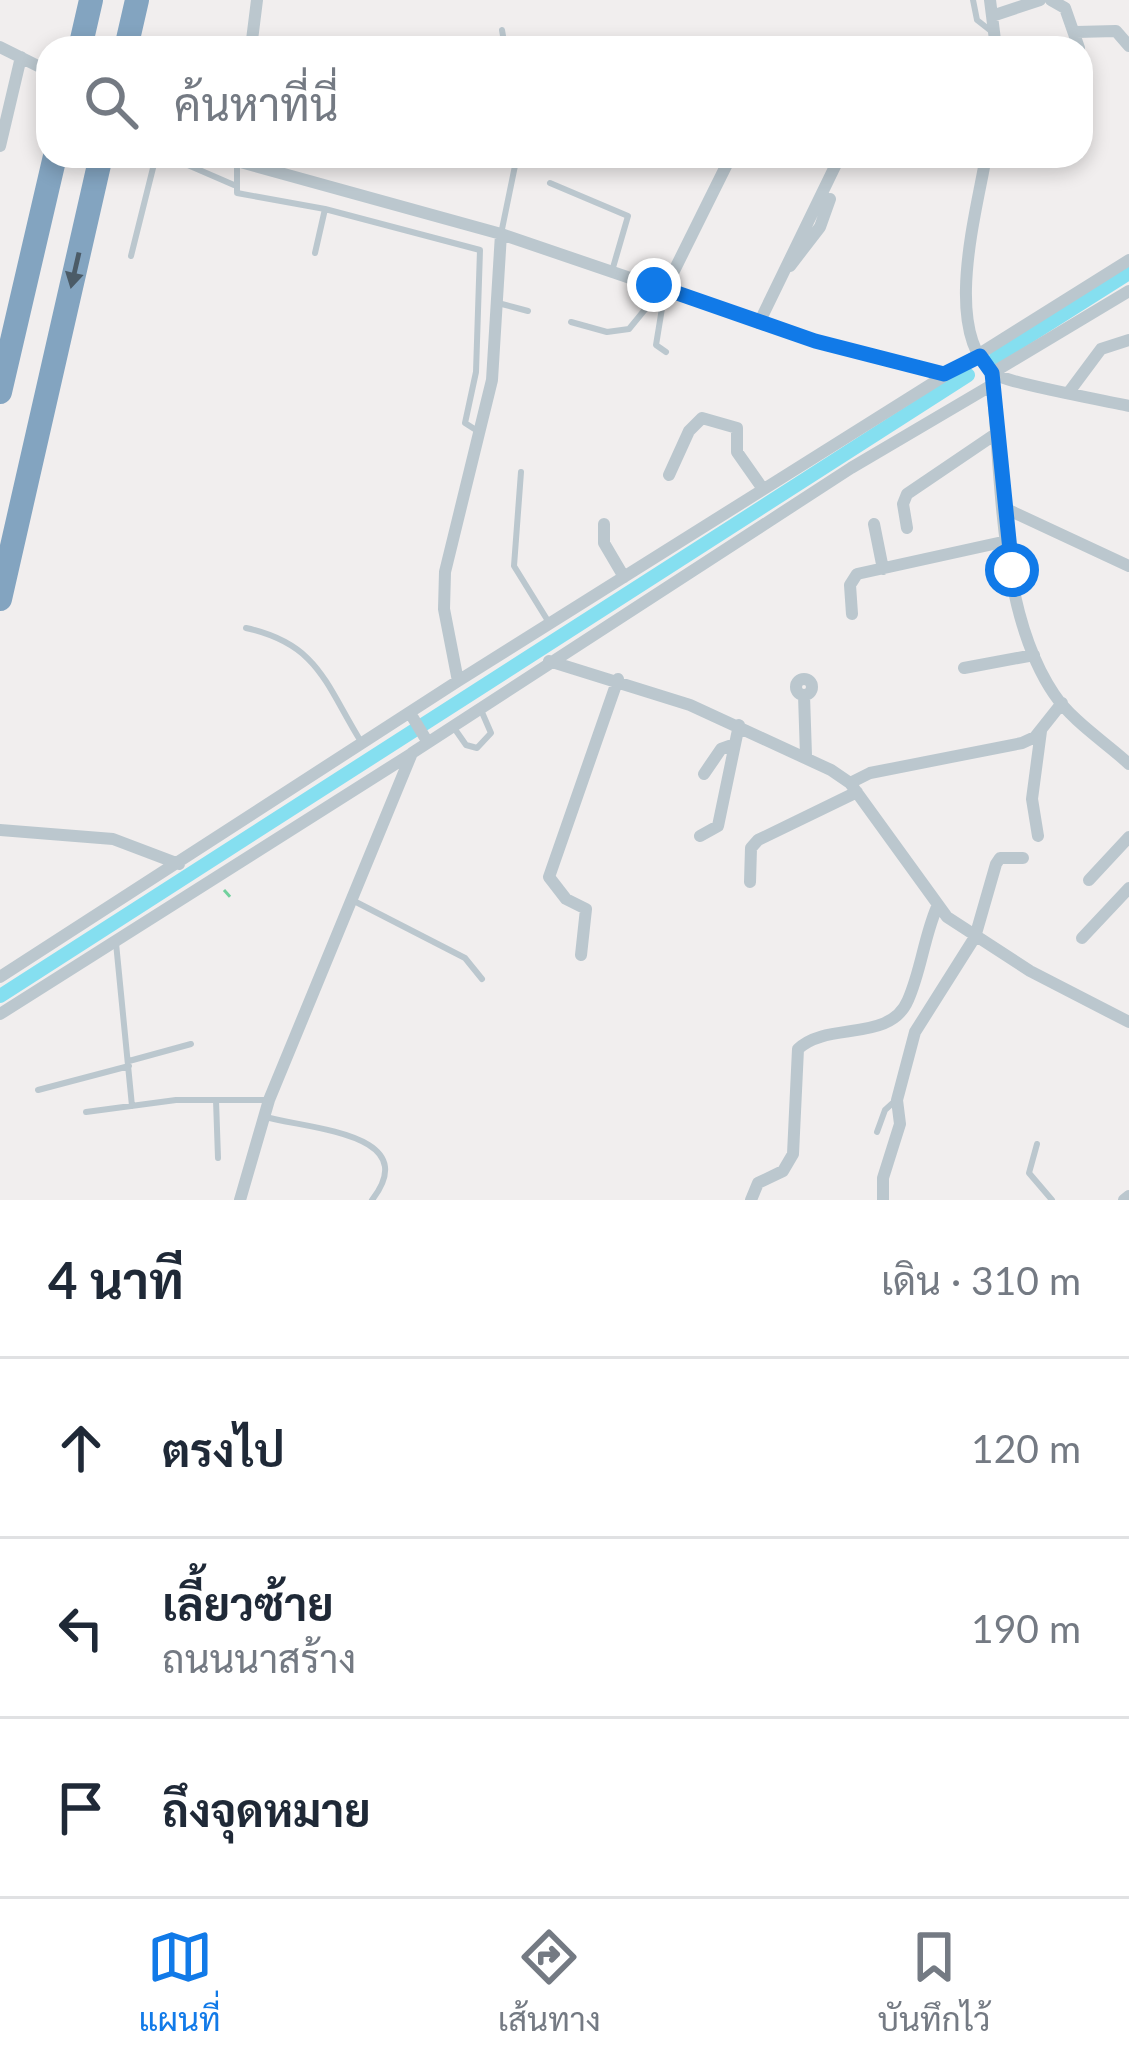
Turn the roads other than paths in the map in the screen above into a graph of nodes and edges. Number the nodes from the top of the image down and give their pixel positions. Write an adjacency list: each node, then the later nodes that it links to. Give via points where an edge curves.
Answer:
1 (91, 0): 11 (highway)
2 (137, 0): 12 (highway)
3 (257, 0): 13 (street)
4 (973, 0): 15 (lane)
5 (990, 0): 8 (street)
6 (1040, 0): 8 (street)
7 (1051, 0): 10 (street, via 1065,8)
8 (992, 16): 16 (street)
9 (502, 30): 14 (lane)
10 (1076, 32): 17 (street); 19 (street, via 1116,31)
11 (83, 36)
12 (129, 36)
13 (252, 36)
14 (503, 36)
15 (991, 36)
16 (994, 36)
17 (1077, 36)
18 (0, 46): 20 (street)
19 (1129, 46)
20 (21, 57): 21 (street); 22 (street)
21 (36, 65)
22 (0, 146)
23 (52, 168): 54 (highway)
24 (98, 168): 70 (highway, one-way to 70)
25 (153, 168): 39 (lane)
26 (195, 168): 34 (lane)
27 (236, 168): 34 (lane)
28 (269, 168): 37 (street)
29 (515, 168): 37 (lane)
30 (724, 168): 43 (street)
31 (834, 168): 41 (street)
32 (984, 168): 51 (street, via 964,301)
33 (550, 183): 42 (lane, via 628,216)
34 (234, 185): 36 (lane, via 237,194)
35 (830, 199): 41 (street, via 820,227)
36 (325, 209): 38 (lane); 57 (lane, via 481,250 476,372 465,423)
37 (501, 233): 42 (street); 45 (street)
38 (314, 253)
39 (131, 256)
40 (1129, 260): 51 (street)
41 (784, 270): 48 (street)
42 (612, 271): 43 (street)
43 (659, 287): 47 (lane, via 629,329); 48 (street); 50 (lane, via 656,345)
44 (1129, 291): 53 (street)
45 (498, 303): 46 (lane); 57 (street)
46 (529, 311)
47 (571, 322)
48 (759, 323): 52 (street)
49 (1129, 340): 55 (street, via 1101,349)
50 (666, 352)
51 (980, 356): 52 (street); 53 (street)
52 (944, 374): 61 (street)
53 (992, 379): 55 (street); 58 (street); 75 (street)
54 (0, 392)
55 (1069, 392): 56 (street)
56 (1129, 406)
57 (480, 431): 77 (street, via 445,572)
58 (997, 433): 62 (street); 65 (street, via 907,494)
59 (520, 472): 72 (lane, via 514,566)
60 (668, 476): 61 (street, via 689,431 712,418 737,428 737,452)
61 (763, 489): 69 (street)
62 (1002, 508): 66 (street); 67 (street)
63 (604, 524): 69 (street, via 604,543)
64 (874, 524): 68 (street)
65 (907, 528)
66 (1007, 542): 68 (street); 74 (street)
67 (1129, 566)
68 (883, 569): 71 (street, via 851,578)
69 (624, 577): 72 (street)
70 (2, 590)
71 (851, 614)
72 (550, 624): 77 (street)
73 (245, 628): 87 (lane, via 288,640 314,661)
74 (1034, 655): 76 (street); 80 (street)
75 (549, 661): 78 (street); 81 (street)
76 (964, 668)
77 (458, 680): 82 (street)
78 (618, 680): 84 (street); 108 (street, via 549,877 586,909)
79 (804, 695): 90 (street)
80 (1062, 704): 85 (street); 91 (street)
81 (479, 706): 83 (street); 83 (lane, via 491,734 477,748)
82 (412, 716): 86 (street); 87 (street)
83 (452, 725): 86 (street)
84 (739, 725): 88 (street); 90 (street)
85 (1041, 730): 93 (street, via 1002,749 870,772); 96 (street, via 1032,799)
86 (425, 738): 89 (street)
87 (362, 743): 99 (street)
88 (735, 744): 92 (street, via 721,749); 95 (street, via 718,826)
89 (412, 753): 103 (street); 107 (street)
90 (806, 756): 93 (street)
91 (1129, 764)
92 (704, 774)
93 (853, 788): 101 (street, via 758,840); 104 (street)
94 (0, 830): 99 (street, via 113,839)
95 (700, 836)
96 (1038, 836)
97 (1129, 837): 100 (street)
98 (1023, 858): 105 (street, via 996,864)
99 (179, 864): 109 (street)
100 (1089, 880)
101 (749, 882)
102 (1129, 888): 106 (street)
103 (354, 901): 110 (lane, via 465,958); 117 (street)
104 (937, 907): 105 (street); 128 (street, via 902,1010 798,1049 794,1154 783,1171 758,1183)
105 (975, 937): 112 (street); 118 (street, via 915,1032)
106 (1082, 938)
107 (116, 943): 111 (street); 114 (lane)
108 (580, 955)
109 (0, 977)
110 (482, 979)
111 (0, 1014)
112 (1129, 1022)
113 (191, 1045): 114 (lane)
114 (129, 1063): 115 (lane); 119 (lane)
115 (38, 1090)
116 (216, 1100): 117 (lane); 119 (lane); 124 (lane)
117 (268, 1100): 121 (street)
118 (897, 1100): 122 (lane); 129 (street, via 900,1124)
119 (132, 1106): 120 (lane)
120 (86, 1112)
121 (262, 1116): 126 (street); 127 (lane, via 373,1145 386,1175)
122 (877, 1132)
123 (1037, 1144): 125 (lane, via 1029,1173)
124 (218, 1158)
125 (1048, 1199)
126 (240, 1200)
127 (372, 1200)
128 (751, 1200)
129 (883, 1200)

